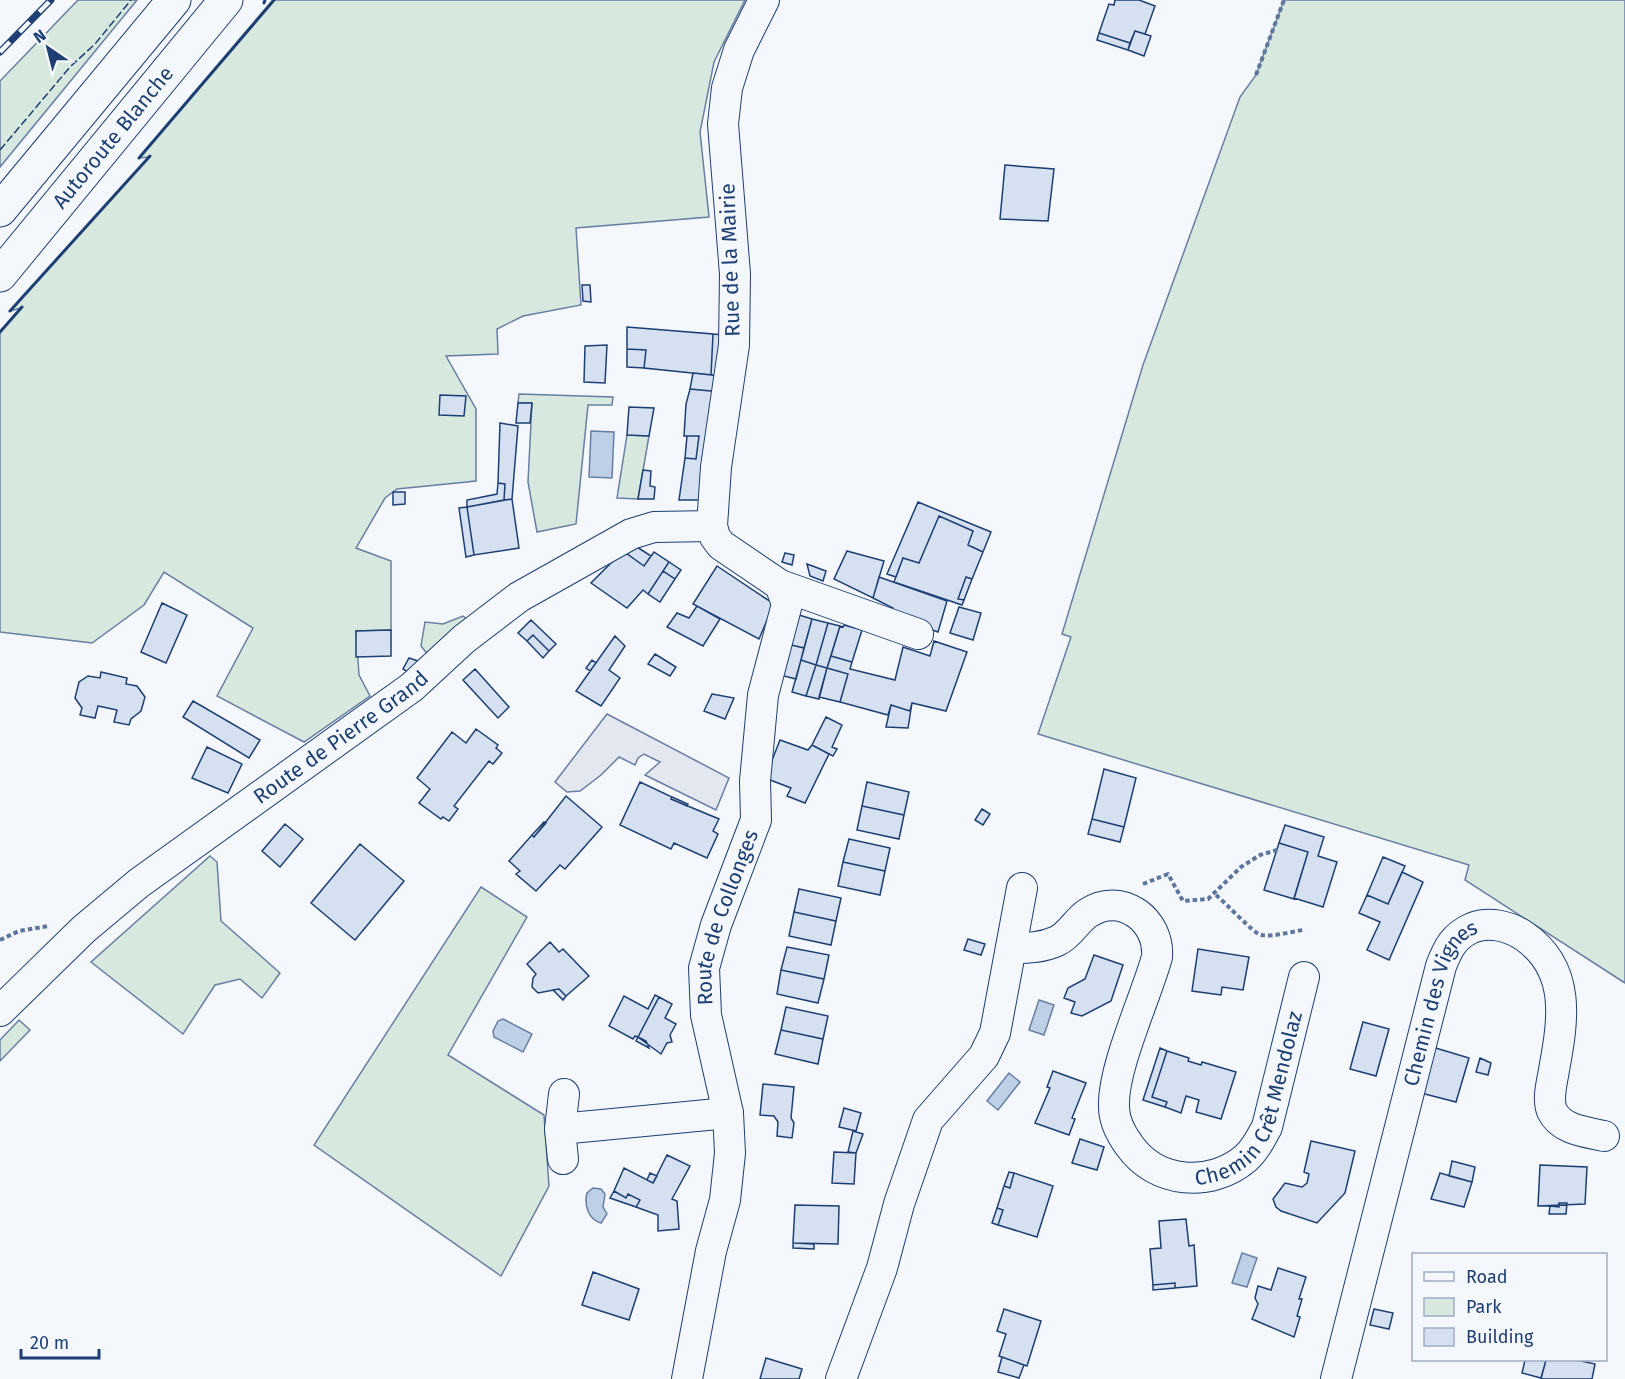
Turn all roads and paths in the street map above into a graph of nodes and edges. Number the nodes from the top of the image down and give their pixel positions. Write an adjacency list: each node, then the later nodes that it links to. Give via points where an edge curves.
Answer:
1 (174, 0): 6 (highway, Autoroute Blanche)
2 (226, 0): 7 (highway, Autoroute Blanche)
3 (764, 0): 8 (street, Rue de la Mairie, via 739,50 725,103 723,146 735,274 734,345 716,467)
4 (1284, 0): 5 (path)
5 (1257, 75)
6 (0, 210)
7 (0, 275)
8 (712, 526): 9 (street, via 721,545); 18 (street, Route de Pierre Grand, via 654,527 631,534 519,597 464,639 412,687 132,889 84,929)
9 (783, 591): 10 (street); 20 (street, Route de Collonges, via 787,604 763,695 754,781 756,820 704,968 706,1015)
10 (918, 634)
11 (1276, 850): 14 (path, via 1241,867)
12 (1160, 878): 14 (path, via 1168,874 1183,901)
13 (1022, 888): 16 (street)
14 (1216, 895): 15 (path, via 1256,933)
15 (1303, 930)
16 (1011, 948): 17 (street, Chemin Crêt Mendolaz, via 1034,948 1059,940 1087,914 1100,908 1126,908 1149,924 1157,957 1120,1072 1114,1114 1125,1141 1139,1158 1180,1178 1200,1178 1224,1171 1246,1158 1261,1138); 25 (street, via 991,1044 928,1120 882,1268)
17 (1304, 977)
18 (0, 1011)
19 (564, 1094): 21 (street)
20 (728, 1113): 21 (street); 24 (street, Route de Collonges, via 729,1173)
21 (560, 1129): 23 (street)
22 (1604, 1136): 26 (street, Chemin des Vignes, via 1564,1125 1551,1106 1563,1009 1559,984 1546,955 1523,935 1504,927 1484,925 1458,936 1441,966)
23 (563, 1159)
24 (687, 1379)
25 (841, 1379)
26 (1336, 1379)

